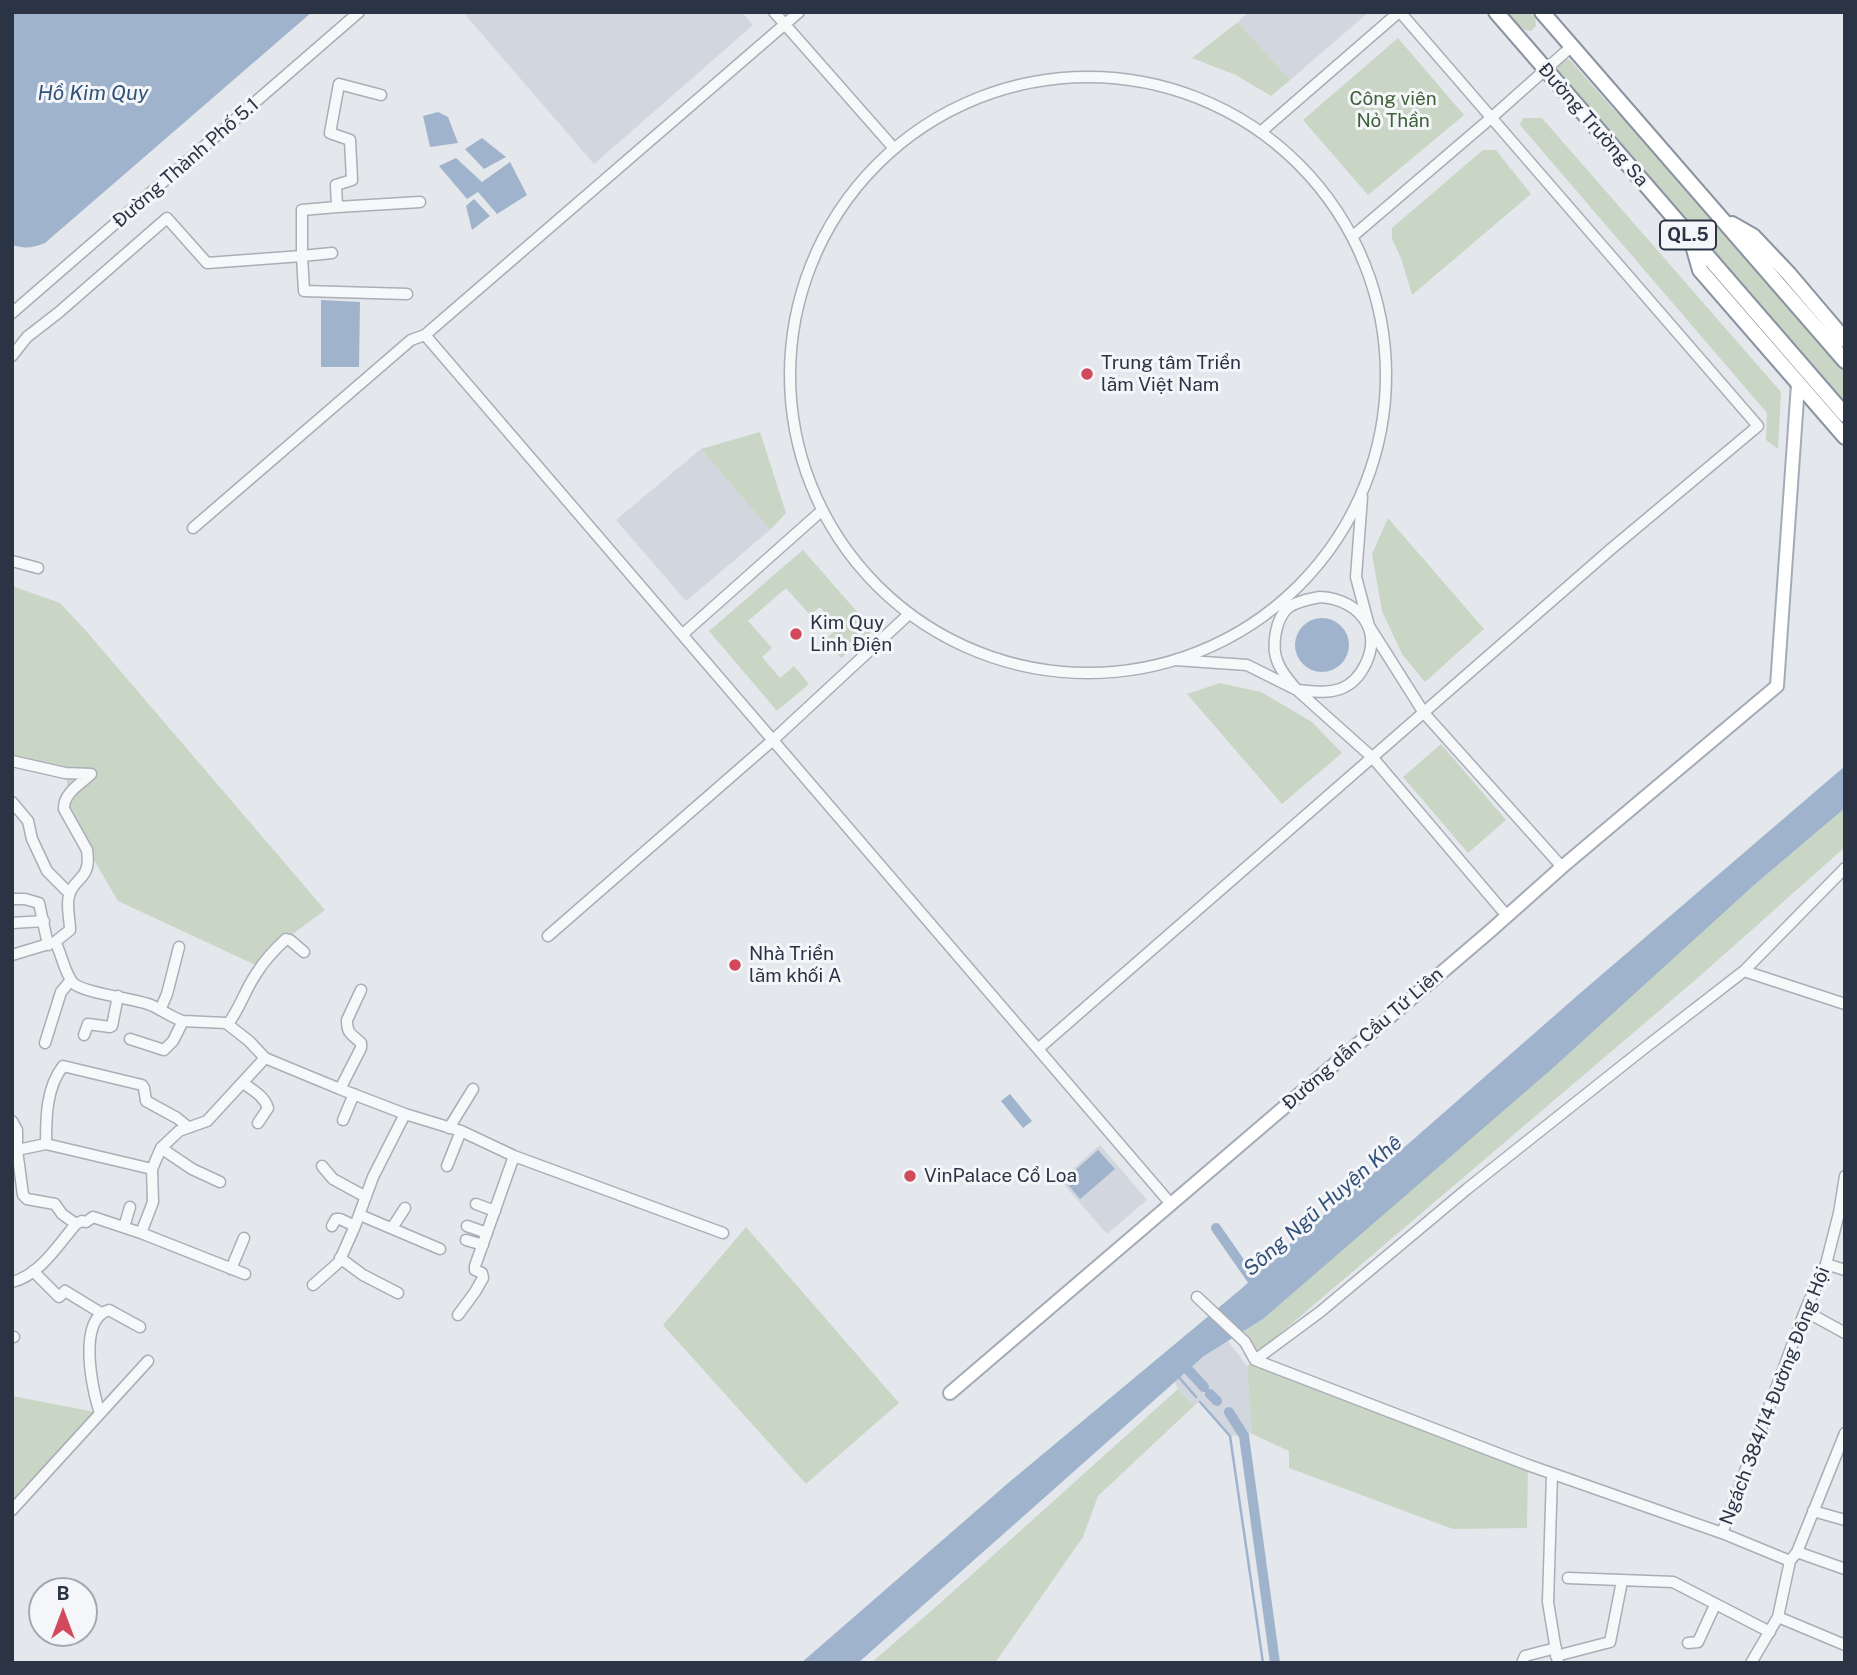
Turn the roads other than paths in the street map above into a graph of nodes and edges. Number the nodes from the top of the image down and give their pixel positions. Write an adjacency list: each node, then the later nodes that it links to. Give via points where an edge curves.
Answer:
1 (359, 12): 22 (street, Đường Thành Phố 5.1)
2 (774, 12): 7 (street)
3 (800, 12): 7 (street)
4 (1400, 12): 11 (street); 12 (street)
5 (1496, 12): 9 (highway, Đường Trường Sa / QL.5)
6 (1542, 12): 8 (highway, Đường Trường Sa / QL.5)
7 (785, 25): 13 (street); 23 (street)
8 (1572, 46): 9 (street); 16 (highway, Đường Trường Sa / QL.5)
9 (1545, 69): 11 (street); 18 (highway, Đường Trường Sa / QL.5)
10 (381, 95): 15 (street, via 339,83 330,133 350,140 352,180 336,185)
11 (1491, 118): 17 (street); 41 (street, via 1758,426)
12 (1263, 130): 13 (street, via 1239,113 1198,96 1106,78 1068,79 983,94); 17 (street, via 1294,157)
13 (891, 145): 31 (street, via 825,234 797,336 792,440)
14 (420, 202): 15 (street)
15 (337, 207): 20 (street, via 302,209)
16 (1724, 220): 24 (highway, Đường Trường Sa / QL.5, via 1753,236); 26 (highway, Đường Trường Sa / QL.5)
17 (1353, 236): 30 (street, via 1375,301 1380,338 1382,400 1377,443)
18 (1690, 237): 27 (highway, Đường Trường Sa / QL.5, via 1700,270); 28 (highway, Đường Trường Sa / QL.5)
19 (332, 253): 20 (street)
20 (302, 256): 21 (street, via 303,291); 25 (street, via 207,263 167,218 27,337)
21 (407, 294)
22 (12, 313)
23 (425, 335): 32 (street, via 411,340); 38 (street)
24 (1845, 340)
25 (12, 356)
26 (1845, 361)
27 (1798, 384): 29 (highway, Đường Trường Sa / QL.5); 48 (main road, Đường dẫn Cầu Tứ Liên, via 1777,686)
28 (1845, 415)
29 (1845, 437)
30 (1362, 489): 35 (street, via 1340,541); 37 (street, via 1356,577)
31 (818, 514): 36 (street, via 852,558); 38 (street)
32 (193, 528)
33 (12, 561): 34 (street)
34 (38, 568)
35 (1287, 608): 37 (street, via 1312,598 1335,598 1348,604); 39 (street, via 1228,639); 40 (street, via 1275,632 1274,648 1277,663)
36 (908, 615): 39 (street, via 1011,659 1060,669 1118,670); 42 (street)
37 (1369, 626): 40 (street, via 1369,656 1353,681 1326,692); 41 (street)
38 (682, 634): 42 (street)
39 (1171, 660): 40 (street, via 1247,665)
40 (1297, 690): 43 (street)
41 (1424, 713): 43 (street); 48 (street)
42 (773, 740): 55 (street); 71 (street)
43 (1373, 758): 52 (street); 71 (street)
44 (12, 761): 45 (street)
45 (65, 773): 46 (street); 46 (street, via 92,774)
46 (68, 794): 50 (street, via 64,809 88,858 85,874)
47 (12, 802): 50 (street, via 28,821 47,871)
48 (1562, 867): 52 (main road, Đường dẫn Cầu Tứ Liên)
49 (1845, 868): 60 (street)
50 (69, 893): 56 (street, via 70,930)
51 (12, 899): 53 (street, via 39,903)
52 (1507, 916): 95 (main road, Đường dẫn Cầu Tứ Liên)
53 (44, 921): 54 (street); 56 (street)
54 (12, 923)
55 (548, 936)
56 (52, 943): 59 (street); 61 (street)
57 (179, 947): 65 (street)
58 (304, 952): 67 (street, via 290,940 280,944 254,976)
59 (12, 956)
60 (1744, 971): 64 (street); 128 (street)
61 (71, 980): 63 (street, via 81,988); 70 (street, via 61,992)
62 (361, 990): 74 (street, via 348,1031 361,1048)
63 (118, 996): 65 (street); 68 (street, via 112,1026 88,1024)
64 (1845, 1004)
65 (160, 1010): 66 (street)
66 (183, 1021): 67 (street); 69 (street, via 164,1050)
67 (228, 1024): 72 (street)
68 (84, 1035)
69 (130, 1039)
70 (45, 1044)
71 (1038, 1049): 95 (street)
72 (265, 1058): 73 (street); 74 (street)
73 (243, 1083): 80 (street, via 266,1102 268,1108); 81 (street, via 207,1121)
74 (340, 1089): 76 (street)
75 (473, 1089): 82 (street)
76 (354, 1094): 77 (street); 78 (street)
77 (405, 1114): 82 (street); 93 (street)
78 (343, 1120)
79 (12, 1121): 86 (street)
80 (258, 1123)
81 (188, 1127): 84 (street, via 146,1101 142,1085 63,1066 55,1076 49,1100); 85 (street)
82 (449, 1128): 83 (street)
83 (461, 1131): 87 (street); 89 (street)
84 (46, 1144): 86 (street); 90 (street)
85 (160, 1148): 90 (street); 92 (street)
86 (17, 1150): 100 (street, via 24,1198 55,1204)
87 (514, 1156): 98 (street); 108 (street)
88 (322, 1166): 93 (street, via 333,1179)
89 (447, 1166)
90 (152, 1170): 106 (street, via 153,1202)
91 (1845, 1176): 114 (street, Ngách 384/14 Đường Đông Hội)
92 (220, 1182)
93 (366, 1198): 99 (street)
94 (476, 1204): 98 (street)
95 (1171, 1204): 130 (main road, Đường dẫn Cầu Tứ Liên)
96 (131, 1207): 104 (street)
97 (405, 1208): 105 (street)
98 (495, 1211): 107 (street)
99 (360, 1215): 102 (street); 105 (street)
100 (76, 1224): 104 (street, via 93,1217); 117 (street)
101 (332, 1226): 102 (street, via 340,1219)
102 (355, 1226): 113 (street)
103 (467, 1226): 107 (street)
104 (124, 1227): 106 (street)
105 (392, 1228): 112 (street)
106 (141, 1233): 115 (street)
107 (487, 1233): 111 (street)
108 (723, 1233)
109 (244, 1238): 115 (street)
110 (466, 1240): 111 (street)
111 (483, 1245): 125 (street, via 474,1268 483,1278)
112 (440, 1249)
113 (340, 1258): 120 (street); 121 (street)
114 (1826, 1264): 116 (street); 123 (street, Ngách 384/14 Đường Đông Hội)
115 (231, 1269): 118 (street)
116 (1845, 1270)
117 (33, 1271): 119 (street); 124 (street, via 59,1297 65,1291)
118 (245, 1274)
119 (12, 1282)
120 (313, 1285)
121 (398, 1293)
122 (1197, 1297): 128 (street, via 1245,1342)
123 (1805, 1311): 127 (street); 137 (street, Ngách 384/14 Đường Đông Hội)
124 (101, 1312): 126 (street, via 113,1310); 131 (street, via 92,1332 90,1354 90,1377)
125 (458, 1315)
126 (140, 1326)
127 (1845, 1333)
128 (1255, 1360): 133 (street)
129 (148, 1361): 131 (street)
130 (950, 1393)
131 (100, 1413): 134 (street)
132 (1845, 1433): 135 (street)
133 (1552, 1474): 137 (street); 147 (street, via 1548,1602)
134 (12, 1510)
135 (1813, 1511): 136 (street); 138 (street)
136 (1845, 1520)
137 (1722, 1533): 138 (street)
138 (1793, 1556): 139 (street); 143 (street)
139 (1845, 1569)
140 (1568, 1578): 141 (street)
141 (1622, 1581): 142 (street, via 1673,1582); 147 (street, via 1610,1642)
142 (1715, 1605): 144 (street); 145 (street, via 1698,1642)
143 (1778, 1617): 144 (street); 146 (street)
144 (1770, 1632): 149 (street)
145 (1688, 1643)
146 (1845, 1644)
147 (1557, 1655): 148 (street, via 1524,1656)
148 (1522, 1663)
149 (1751, 1663)

